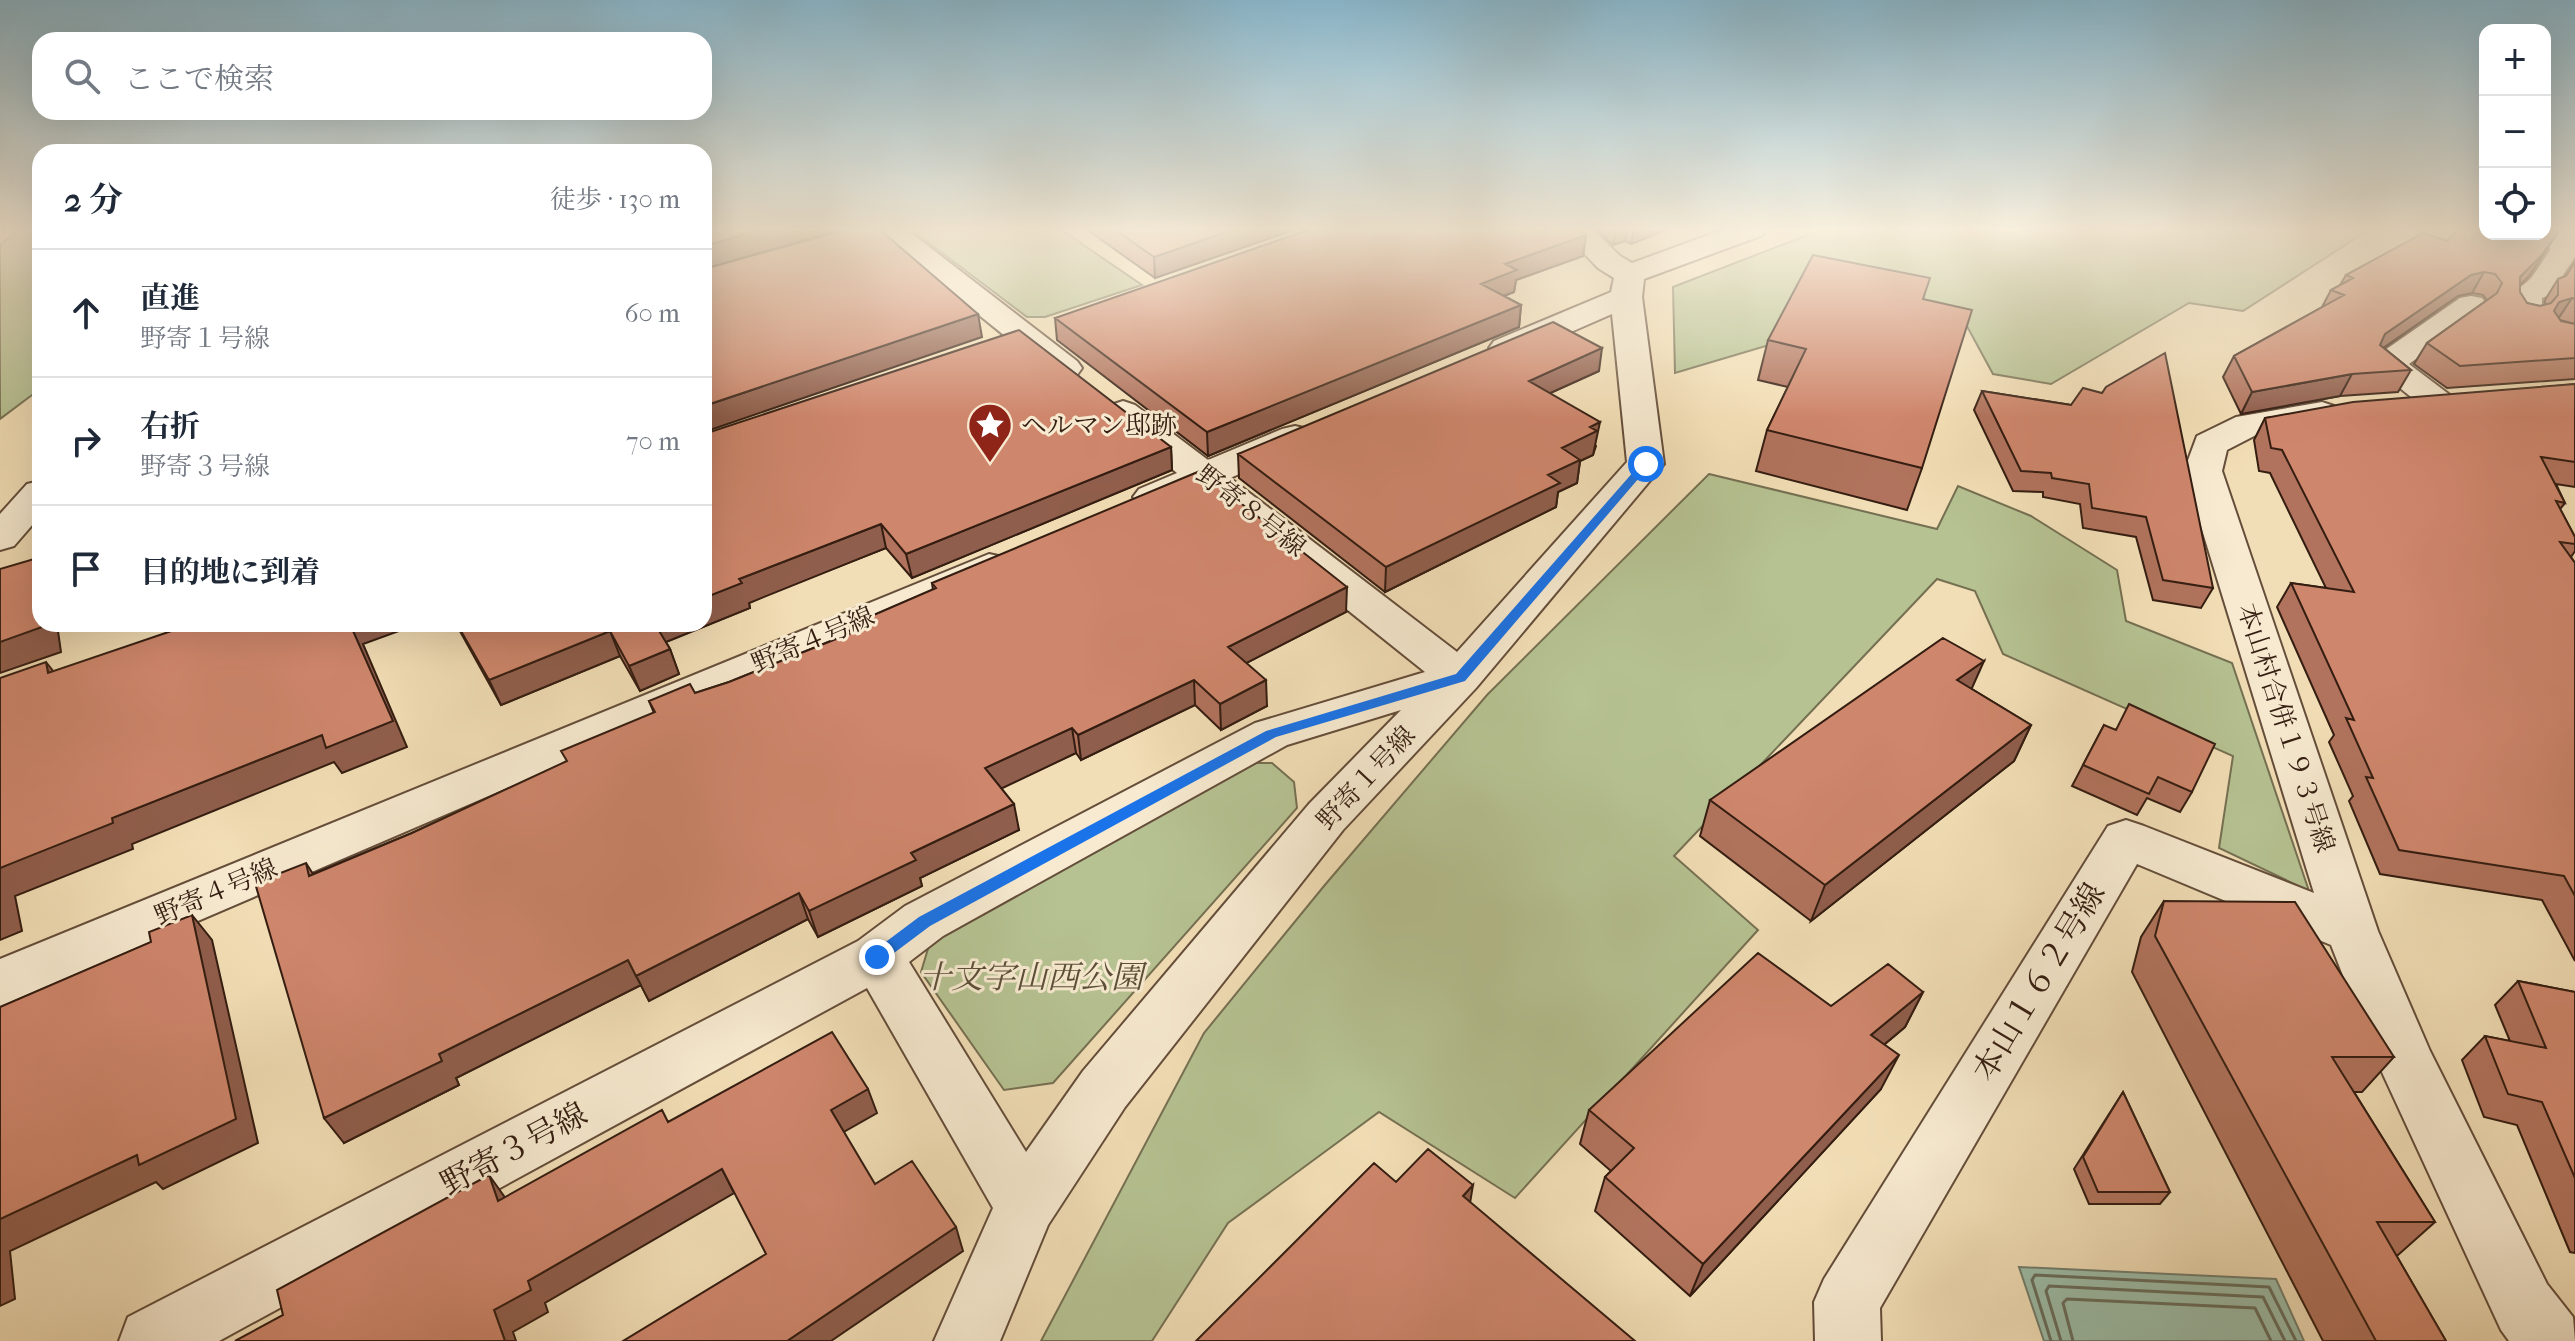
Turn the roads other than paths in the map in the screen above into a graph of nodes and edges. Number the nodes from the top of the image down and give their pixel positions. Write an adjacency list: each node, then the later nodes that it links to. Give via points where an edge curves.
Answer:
1 (961, 292): 11 (street, 野寄８号線)
2 (1616, 292): 7 (street)
3 (1629, 292): 16 (street, 野寄１号線, via 1646,464)
4 (2530, 292): 6 (street)
5 (2471, 305): 9 (street, via 2387,364)
6 (2526, 314)
7 (1467, 364)
8 (2485, 398): 9 (street, 本山村合併１９３号線)
9 (2438, 402): 17 (street, 本山村合併１９３号線, via 2249,425 2210,444 2203,471)
10 (1336, 420): 11 (street)
11 (1206, 475): 13 (street); 16 (street, 野寄８号線)
12 (32, 501): 14 (street)
13 (1117, 512)
14 (0, 538)
15 (1029, 549): 19 (street, 野寄４号線)
16 (1460, 677): 18 (street, 野寄３号線, via 1271,734 924,921); 20 (street, 野寄１号線, via 1326,817 1104,1089)
17 (2352, 931): 23 (street, 本山１６２号線, via 2126,839 1847,1302); 24 (street, 本山村合併１９３号線, via 2404,1057 2524,1307)
18 (877, 957): 20 (street); 21 (street, 野寄３号線)
19 (0, 983)
20 (1025, 1206): 22 (street, 野寄１号線)
21 (152, 1341)
22 (967, 1341)
23 (1848, 1341)
24 (2549, 1341)

